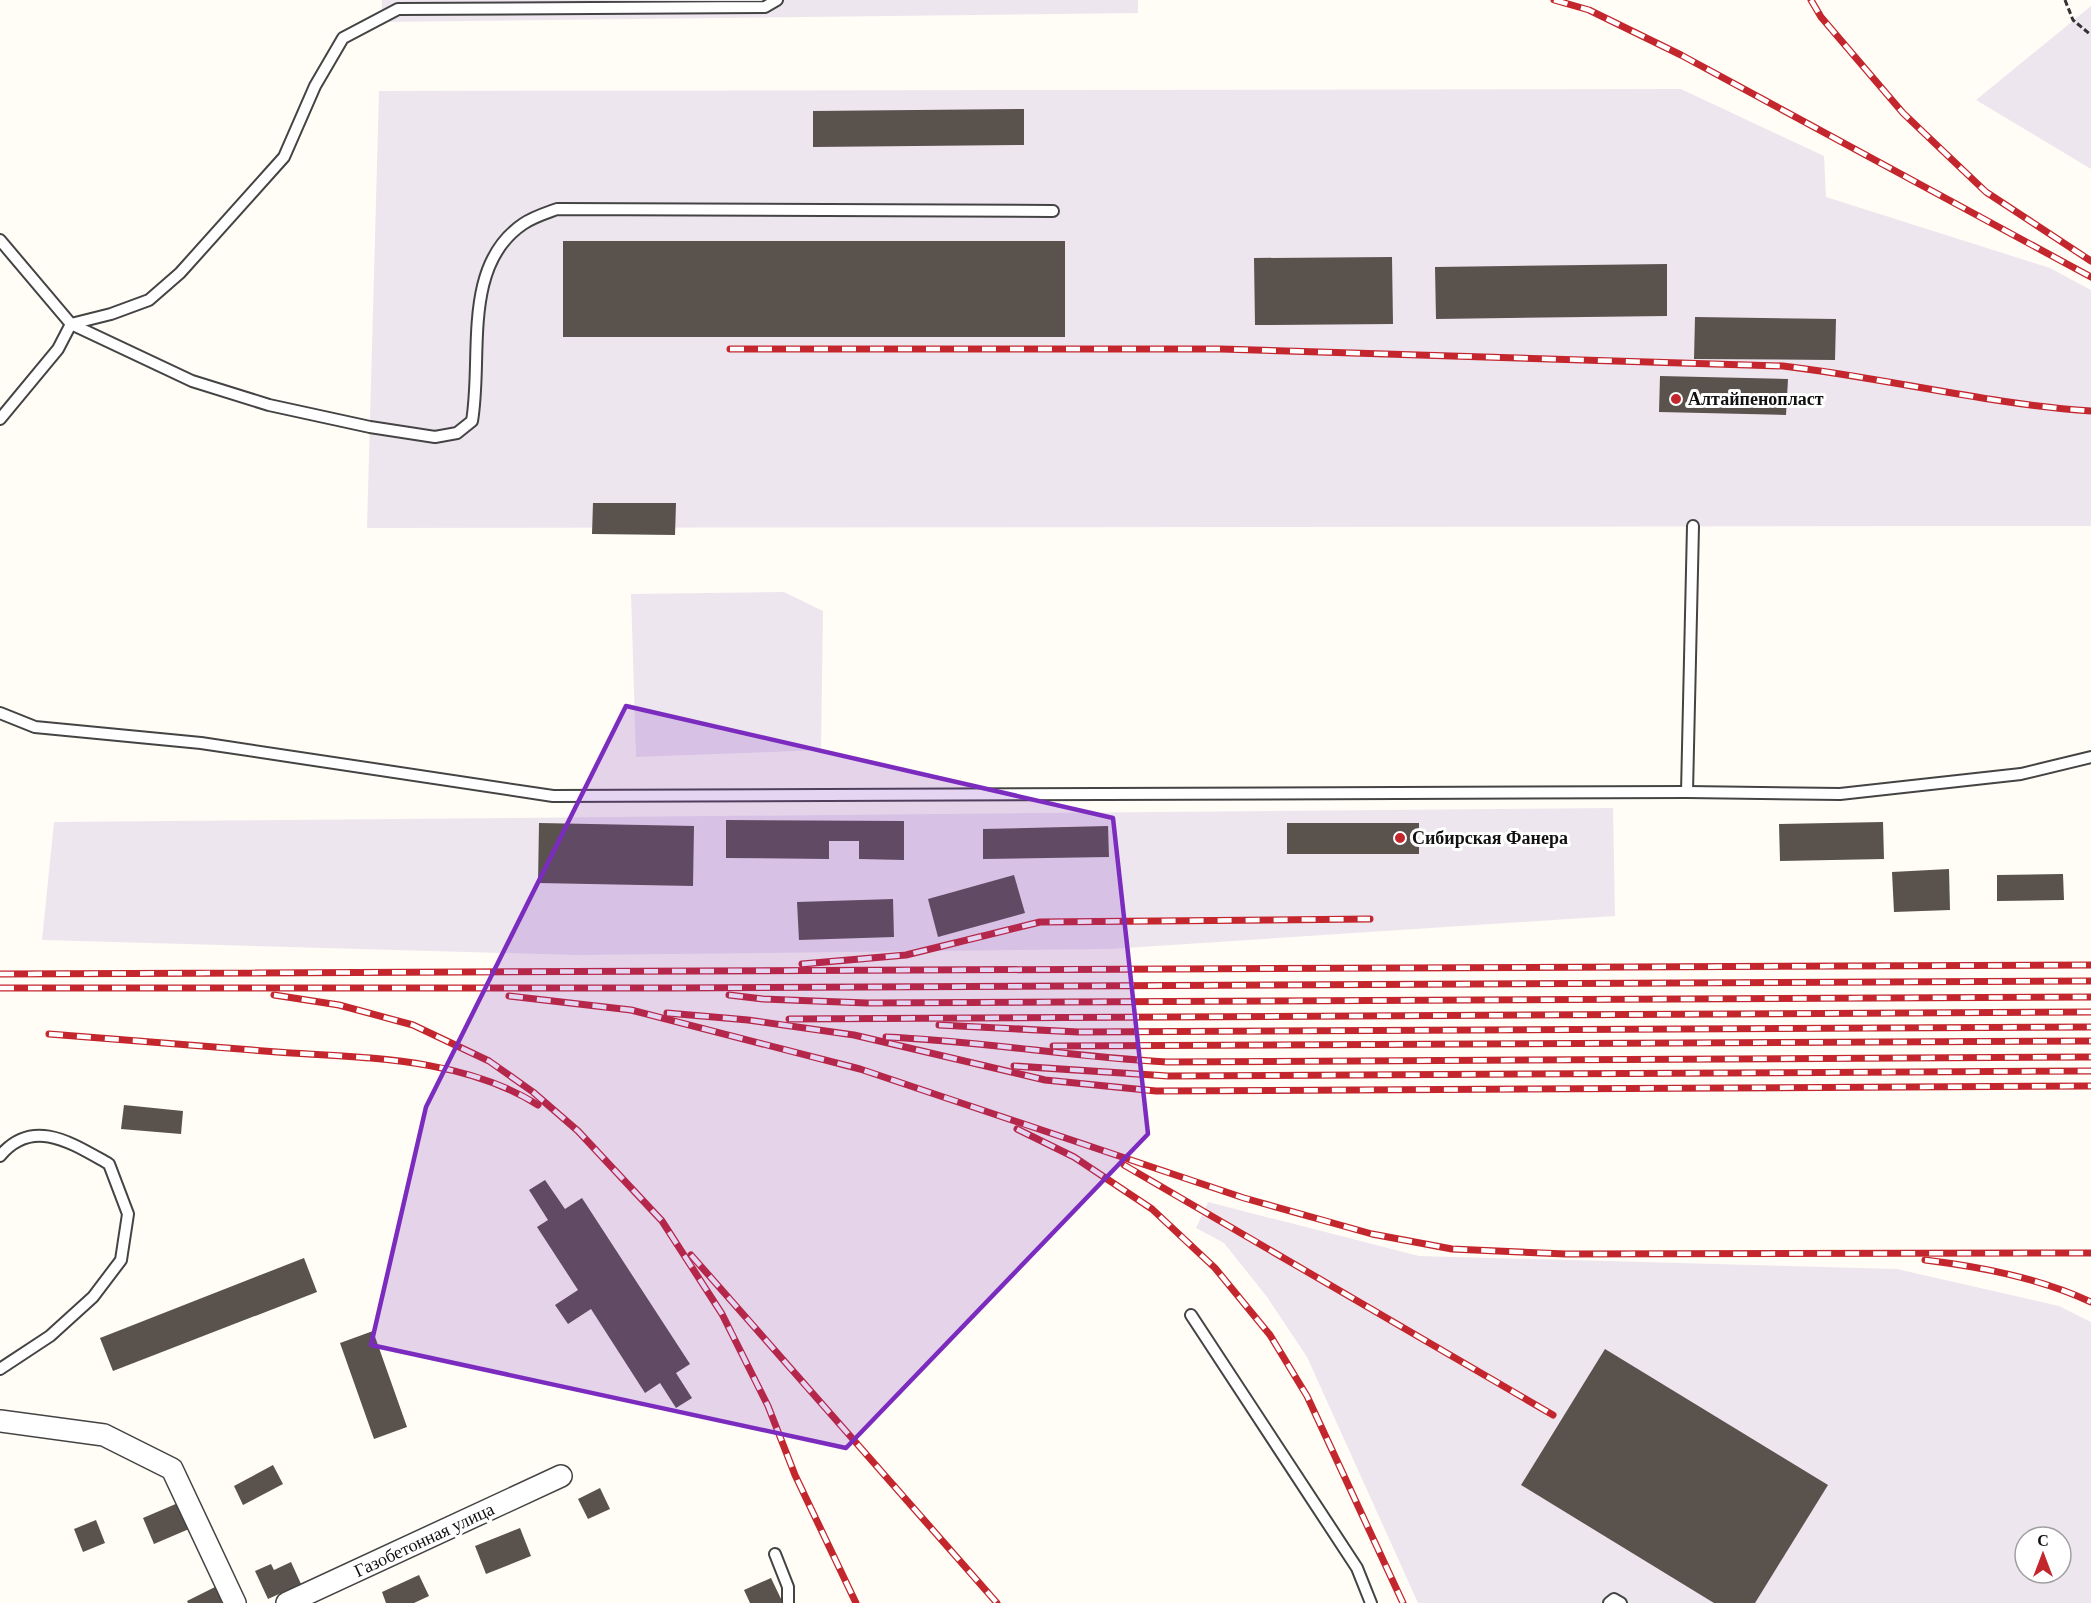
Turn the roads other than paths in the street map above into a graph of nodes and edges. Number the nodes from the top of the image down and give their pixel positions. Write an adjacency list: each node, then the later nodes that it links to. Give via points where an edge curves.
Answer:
1 (777, 0): 4 (lane, via 765,7 398,9 343,38 315,86 284,157 180,273 149,300)
2 (1053, 212): 4 (lane, via 557,209 523,224 494,255 481,292 472,421 457,433 435,437 370,427 192,381)
3 (0, 240): 4 (lane)
4 (71, 324): 5 (lane, via 58,349)
5 (0, 419)
6 (1693, 526): 9 (lane)
7 (0, 713): 9 (lane, via 35,727 201,743 553,796)
8 (2091, 757): 9 (lane, via 2021,774 1840,794)
9 (1686, 792)
10 (0, 1156): 12 (lane, via 11,1142 35,1134 68,1142 109,1164 128,1214 121,1260 93,1297 50,1336)
11 (1191, 1315): 19 (lane, via 1357,1568)
12 (0, 1369)
13 (0, 1421): 16 (street, via 104,1435 172,1469)
14 (561, 1476): 17 (street, Газобетонная улица)
15 (776, 1554): 18 (lane, via 788,1587)
16 (236, 1603)
17 (287, 1603)
18 (788, 1603)
19 (1371, 1603)
20 (1609, 1603): 21 (lane, via 1614,1599)
21 (1621, 1603)

